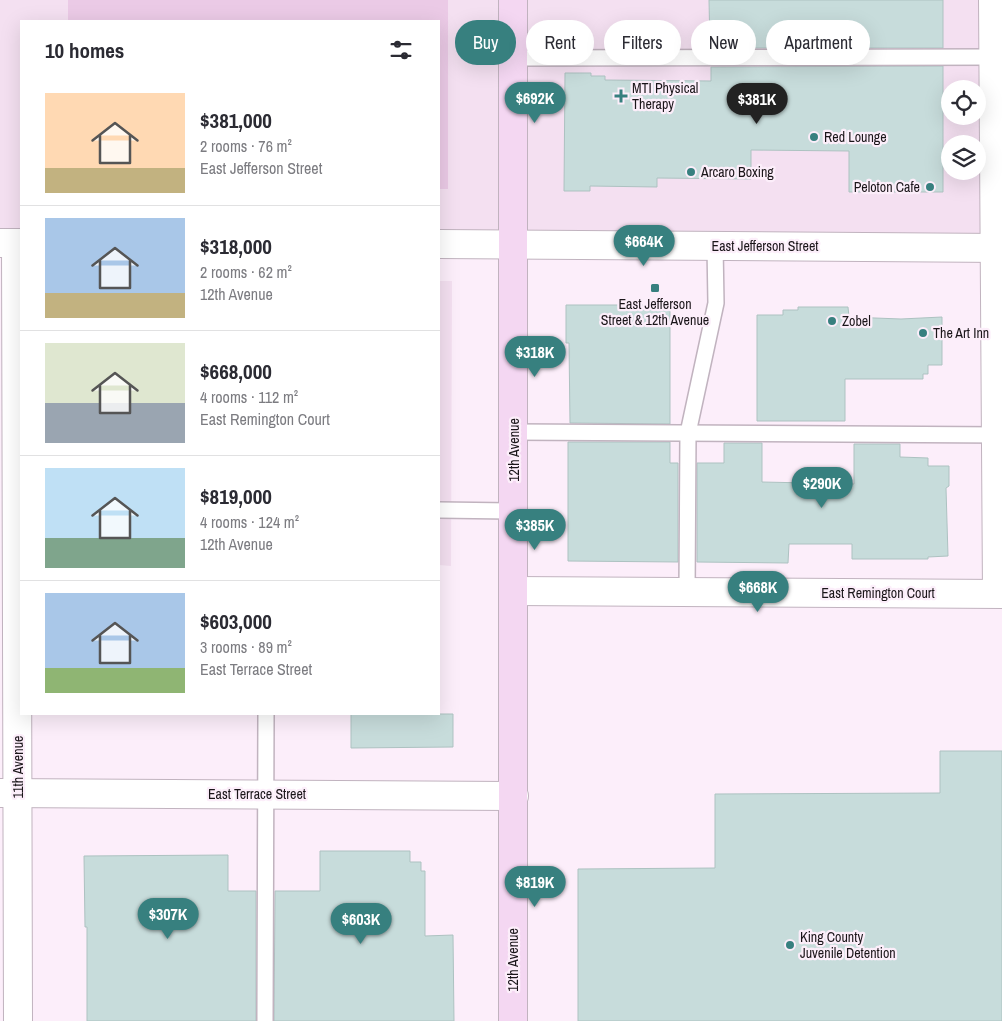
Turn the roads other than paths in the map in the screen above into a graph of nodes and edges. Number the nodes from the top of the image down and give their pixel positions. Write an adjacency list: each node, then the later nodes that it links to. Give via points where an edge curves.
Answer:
1 (513, 0): 3 (main road, 12th Avenue)
2 (993, 0): 4 (street)
3 (513, 20)
4 (994, 57): 5 (lane); 11 (street)
5 (516, 58)
6 (513, 65): 9 (main road, 12th Avenue)
7 (12, 243): 21 (street, 11th Avenue)
8 (440, 244): 9 (street, East Jefferson Street)
9 (514, 244): 10 (street, East Jefferson Street); 12 (main road, 12th Avenue)
10 (715, 246): 11 (street, East Jefferson Street); 13 (lane, via 716,302)
11 (998, 248): 14 (street)
12 (514, 432): 13 (lane); 16 (main road, 12th Avenue)
13 (688, 434): 14 (lane); 18 (lane)
14 (999, 435): 19 (street)
15 (440, 510): 16 (lane)
16 (514, 511): 17 (main road, 12th Avenue)
17 (514, 591): 18 (street, East Remington Court); 23 (main road, 12th Avenue)
18 (687, 592): 19 (street, East Remington Court)
19 (1000, 594)
20 (266, 715): 22 (lane)
21 (9, 793): 22 (street, East Terrace Street); 24 (street, 11th Avenue)
22 (265, 794): 23 (street, East Terrace Street); 25 (lane)
23 (514, 796): 26 (main road, 12th Avenue)
24 (18, 1021)
25 (265, 1021)
26 (513, 1021)

